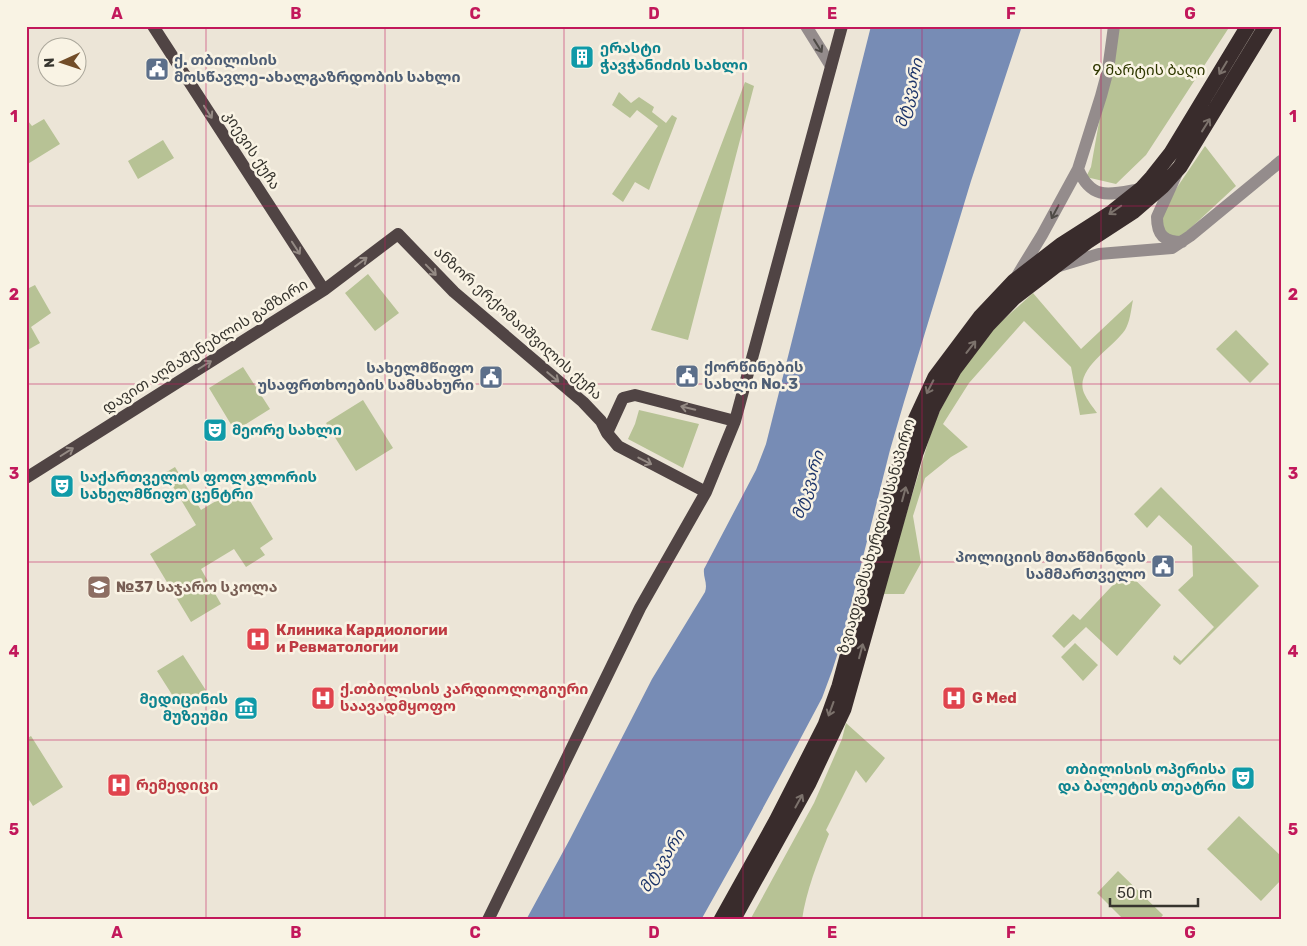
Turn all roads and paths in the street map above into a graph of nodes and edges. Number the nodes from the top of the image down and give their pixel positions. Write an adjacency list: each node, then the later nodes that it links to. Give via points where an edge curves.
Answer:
1 (153, 26): 16 (main road, კიევის ქუჩა, one-way to 16)
2 (806, 26): 7 (street, one-way to 7)
3 (842, 26): 7 (main road)
4 (1114, 26): 10 (street, via 1108,70)
5 (1248, 26): 11 (highway, ზვიად გამსახურდიას სანაპირო, one-way to 11, via 1171,153)
6 (1266, 26): 9 (highway, ზვიად გამსახურდიას სანაპირო, one-way to 6)
7 (831, 66): 19 (main road)
8 (1281, 161): 13 (street)
9 (1180, 167): 13 (street, via 1157,222 1164,238); 14 (highway, ზვიად გამსახურდიას სანაპირო, via 1133,212)
10 (1078, 169): 11 (street, via 1088,187 1099,193); 15 (street, one-way to 15)
11 (1141, 189): 15 (highway, ზვიად გამსახურდიას სანაპირო, one-way to 15)
12 (398, 234): 16 (main road, დავით აღმაშენებლის გამზირი, one-way to 12); 18 (main road, ანზორ ერქომაიშვილის ქუჩა, one-way to 18, via 454,292)
13 (1182, 242): 14 (street, via 1166,249 1098,254)
14 (1053, 268): 25 (highway, ზვიად გამსახურდიას სანაპირო, one-way to 14, via 809,783 844,709 911,470 933,408 954,370 988,325 1014,298)
15 (1014, 281): 24 (highway, ზვიად გამსახურდიას სანაპირო, one-way to 24, via 994,300 958,345 923,401 896,475 828,716)
16 (324, 290): 21 (main road, დავით აღმაშენებლის გამზირი, one-way to 16)
17 (621, 403): 18 (main road, ანზორ ერქომაიშვილის ქუჩა); 19 (main road, ანზორ ერქომაიშვილის ქუჩა, one-way to 17, via 635,395); 20 (main road)
18 (596, 415): 20 (main road, ანზორ ერქომაიშვილის ქუჩა)
19 (735, 421): 22 (main road)
20 (607, 433): 22 (main road, ანზორ ერქომაიშვილის ქუჩა, one-way to 22, via 625,451)
21 (26, 478)
22 (706, 492): 23 (main road, via 640,608)
23 (488, 920)
24 (721, 920)
25 (733, 920)

